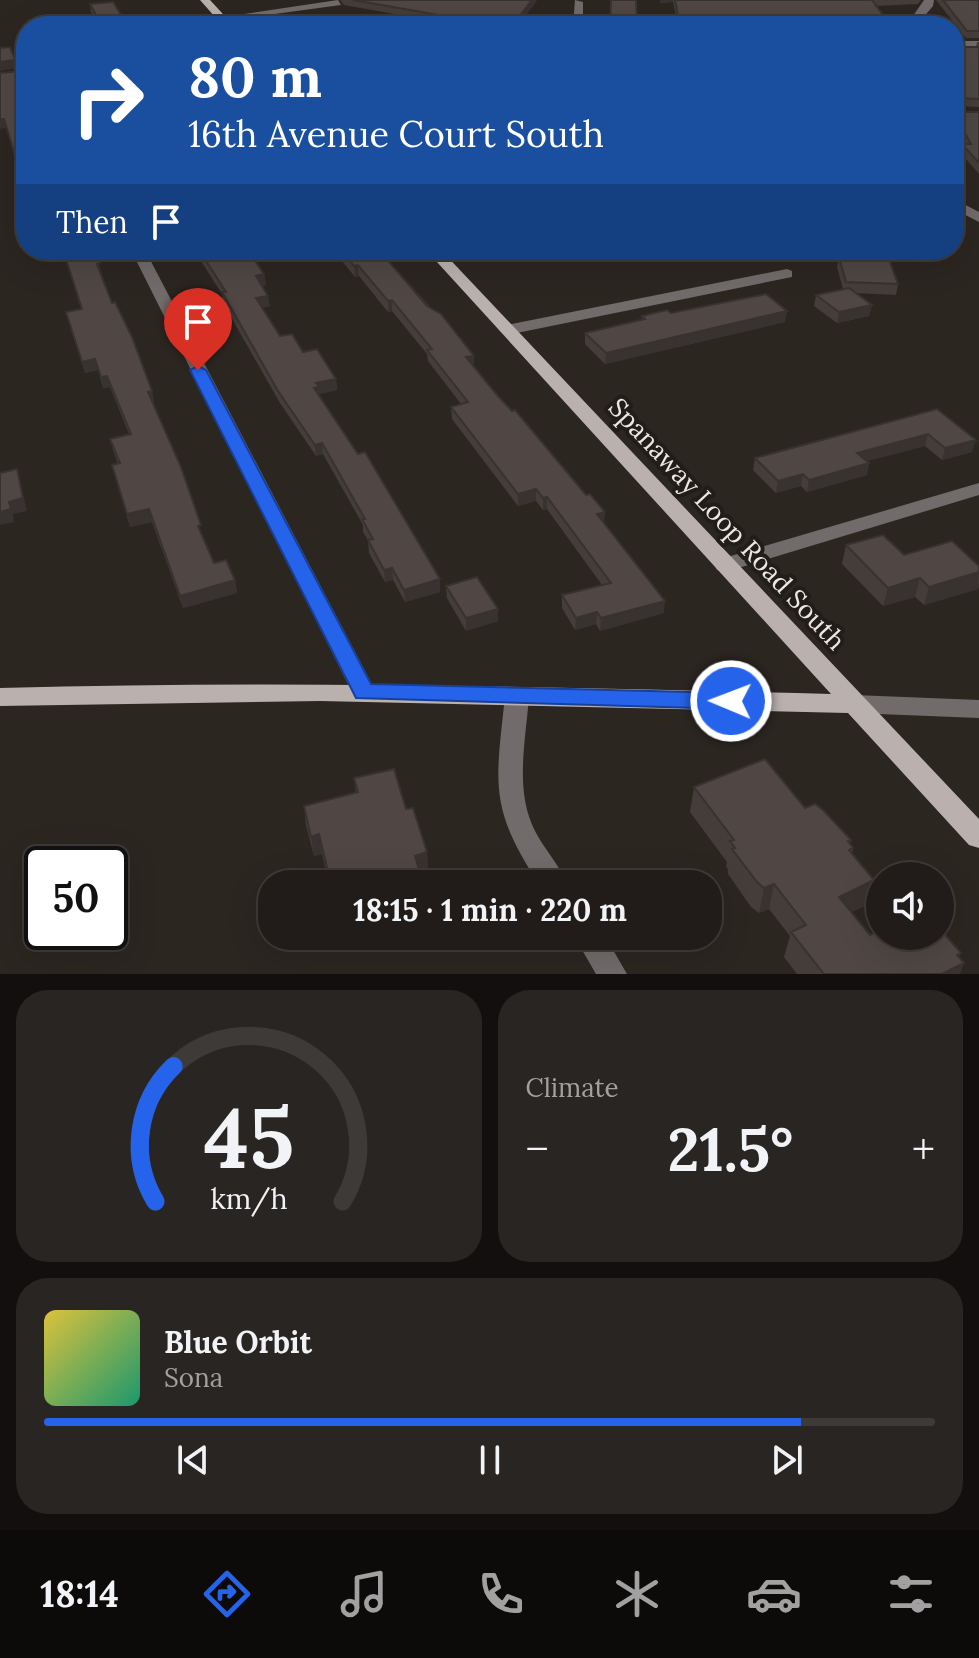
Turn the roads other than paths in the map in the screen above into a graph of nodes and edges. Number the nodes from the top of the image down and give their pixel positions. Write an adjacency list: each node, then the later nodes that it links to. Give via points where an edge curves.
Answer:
1 (205, 0): 5 (main road)
2 (929, 0): 8 (street)
3 (578, 2): 7 (street)
4 (338, 3): 6 (street)
5 (220, 16)
6 (261, 16)
7 (578, 16)
8 (917, 16)
9 (143, 260): 15 (street)
10 (442, 260): 12 (main road, Spanaway Loop Road South)
11 (787, 274): 12 (street)
12 (507, 330): 14 (main road, Spanaway Loop Road South)
13 (979, 489): 14 (street)
14 (725, 565): 18 (main road, Spanaway Loop Road South)
15 (364, 692): 16 (main road); 17 (main road)
16 (517, 696): 18 (main road); 21 (street, via 513,799 518,823)
17 (0, 697)
18 (854, 704): 19 (street); 20 (main road, Spanaway Loop Road South)
19 (979, 709)
20 (979, 837)
21 (546, 870)
22 (597, 950): 23 (street)
23 (612, 974)

